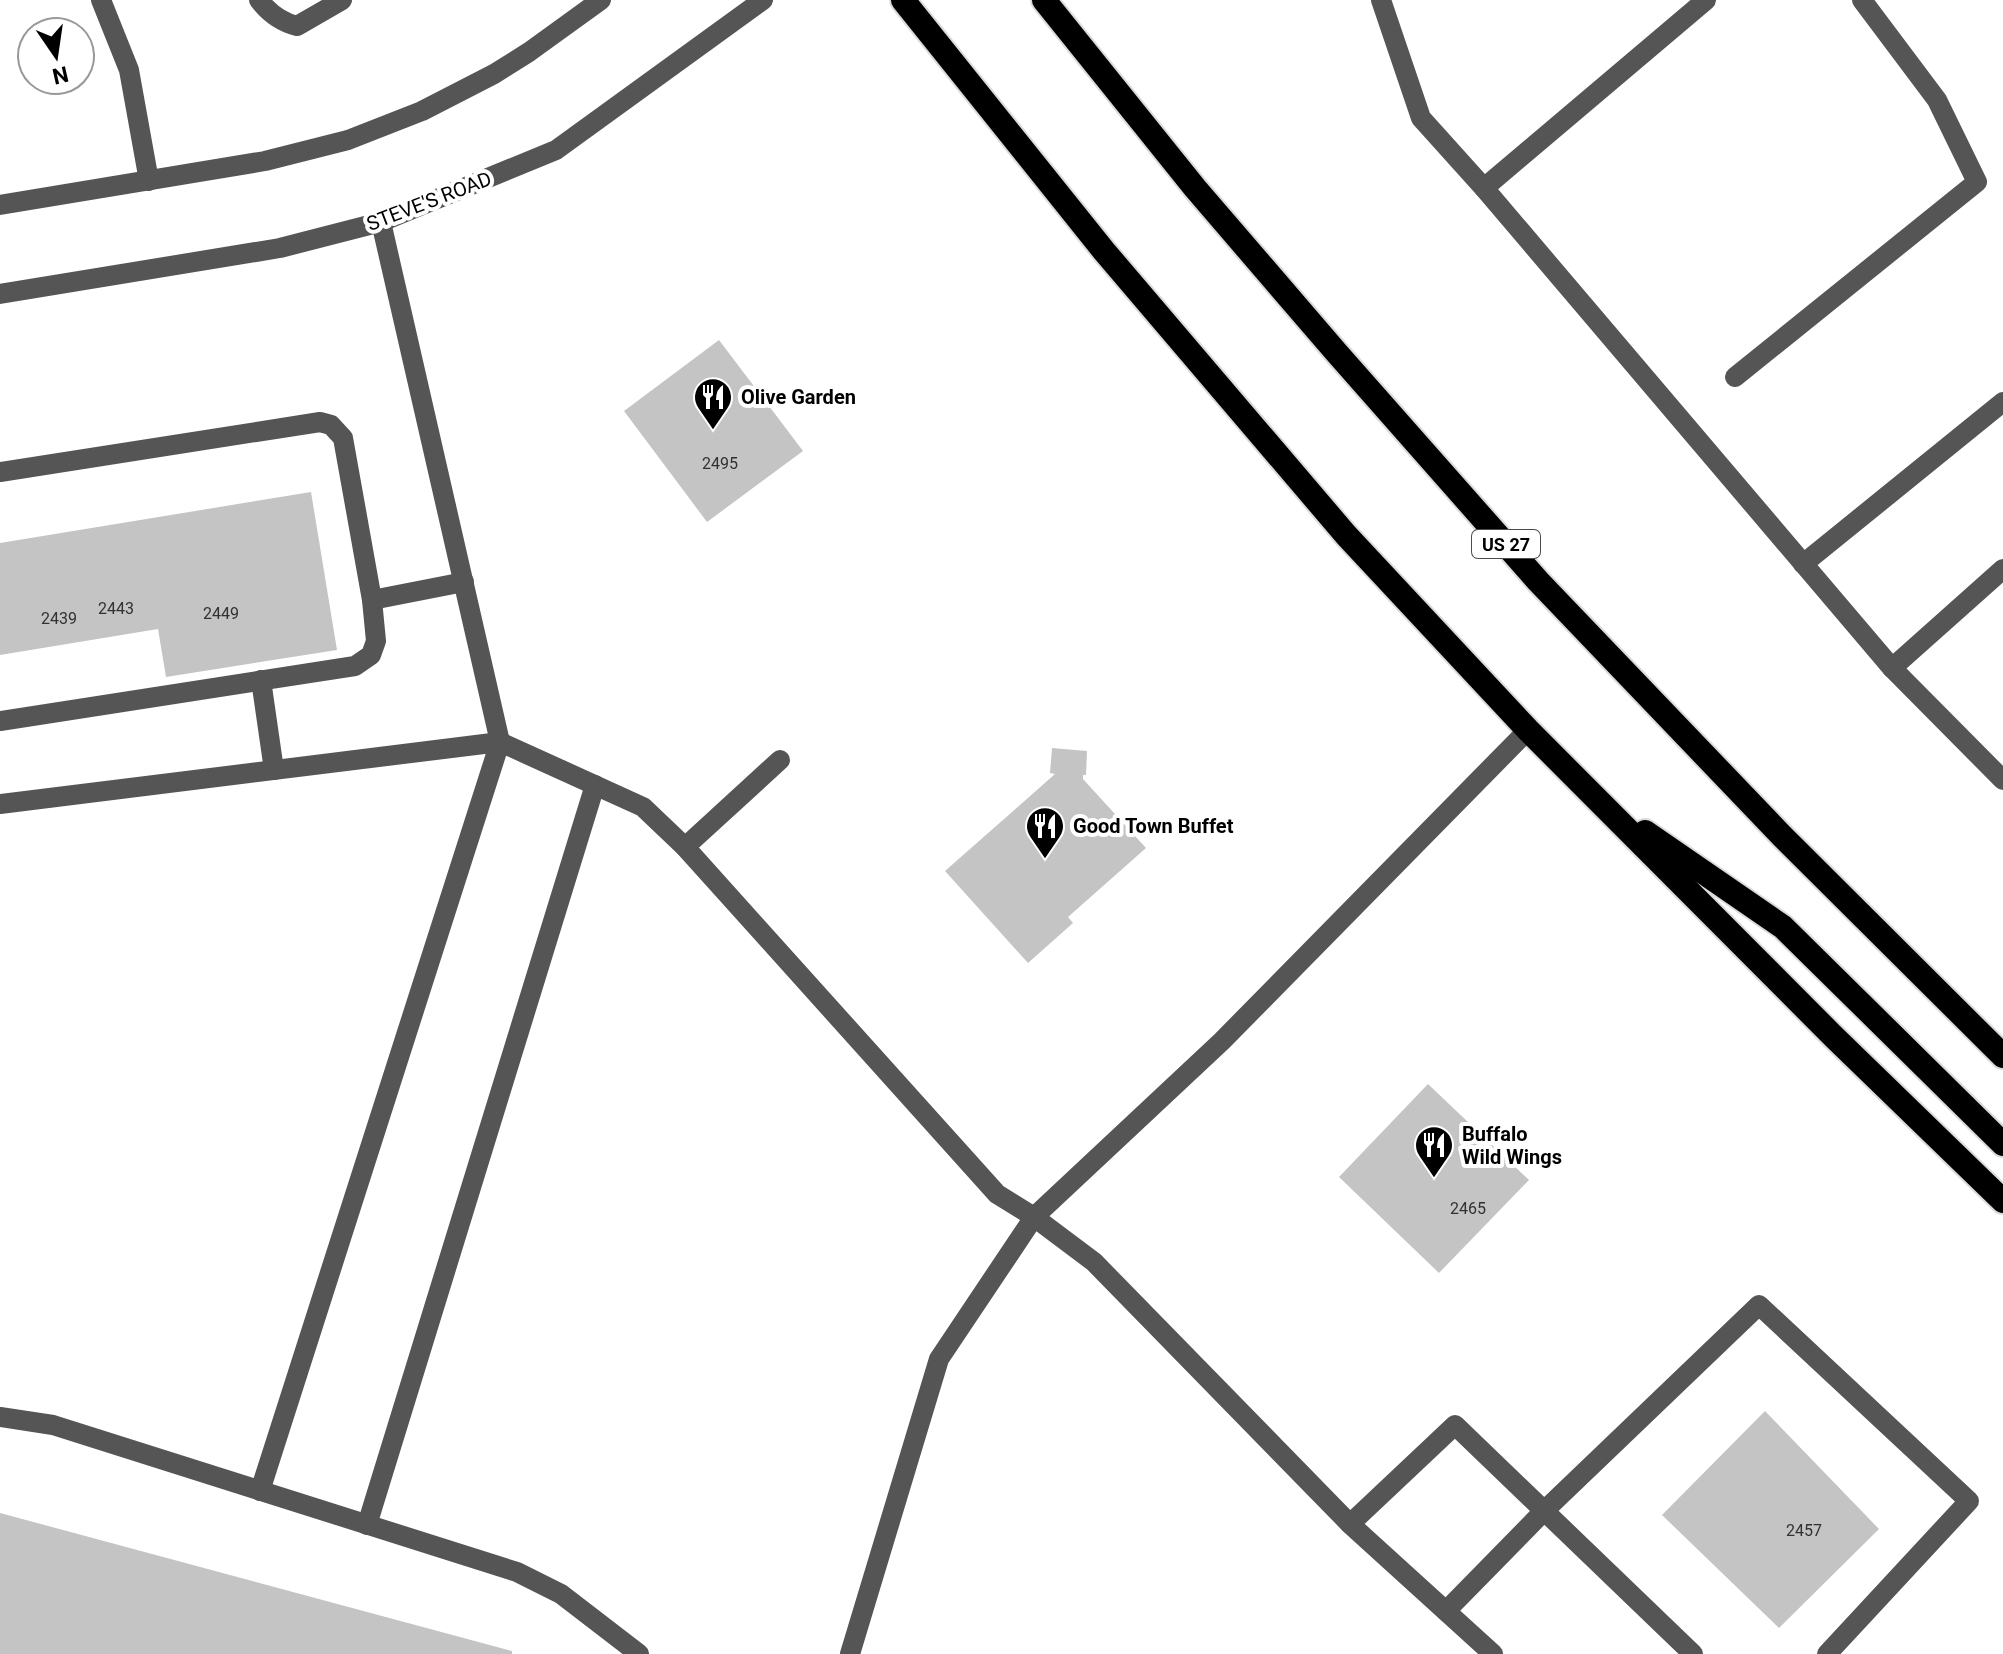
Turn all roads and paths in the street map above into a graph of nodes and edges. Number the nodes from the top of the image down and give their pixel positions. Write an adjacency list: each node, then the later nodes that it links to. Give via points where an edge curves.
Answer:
1 (101, 0): 11 (street, via 129,70)
2 (259, 0): 3 (street, via 297,26)
3 (342, 0)
4 (601, 0): 11 (street, via 494,74 410,116 308,151)
5 (763, 0): 14 (street, STEVE'S ROAD, via 556,150)
6 (903, 0): 26 (highway, via 1104,251 1346,535)
7 (1044, 0): 35 (highway, US 27, via 1205,199 1538,581 1782,836)
8 (1381, 0): 12 (street, via 1421,118)
9 (1706, 0): 12 (street)
10 (1862, 0): 16 (street, via 1937,100 1977,182)
11 (149, 181): 13 (street)
12 (1484, 188): 19 (street)
13 (0, 205)
14 (381, 222): 15 (street, STEVE'S ROAD, via 280,248); 21 (street)
15 (0, 294)
16 (1735, 377)
17 (2003, 402): 19 (street)
18 (0, 472): 22 (street, via 320,422 331,425 343,438)
19 (1803, 564): 23 (street)
20 (2003, 569): 23 (street)
21 (464, 582): 22 (street); 27 (street)
22 (372, 600): 24 (street, via 376,641 371,655 355,666)
23 (1892, 668): 30 (street)
24 (261, 680): 25 (street); 29 (street)
25 (0, 721)
26 (1528, 730): 32 (highway); 38 (street, via 1222,1041)
27 (500, 742): 29 (street); 31 (street); 40 (street)
28 (780, 760): 34 (street)
29 (274, 770): 33 (street)
30 (2003, 780)
31 (595, 785): 34 (street, via 643,807); 43 (street)
32 (1597, 799): 36 (highway, via 1783,927); 37 (highway)
33 (0, 804)
34 (685, 847): 38 (street, via 997,1194)
35 (2003, 1056)
36 (2003, 1144)
37 (2003, 1201)
38 (1034, 1217): 42 (street, via 1094,1262); 46 (street, via 939,1359)
39 (0, 1417): 40 (street, via 53,1425)
40 (260, 1491): 43 (street)
41 (1544, 1511): 42 (street, via 1455,1425); 44 (street); 48 (street); 49 (street, via 1759,1305 1969,1501)
42 (1350, 1524): 44 (street)
43 (367, 1525): 45 (street, via 517,1572 561,1594)
44 (1446, 1611): 47 (street)
45 (639, 1654)
46 (850, 1654)
47 (1493, 1654)
48 (1693, 1654)
49 (1827, 1654)

